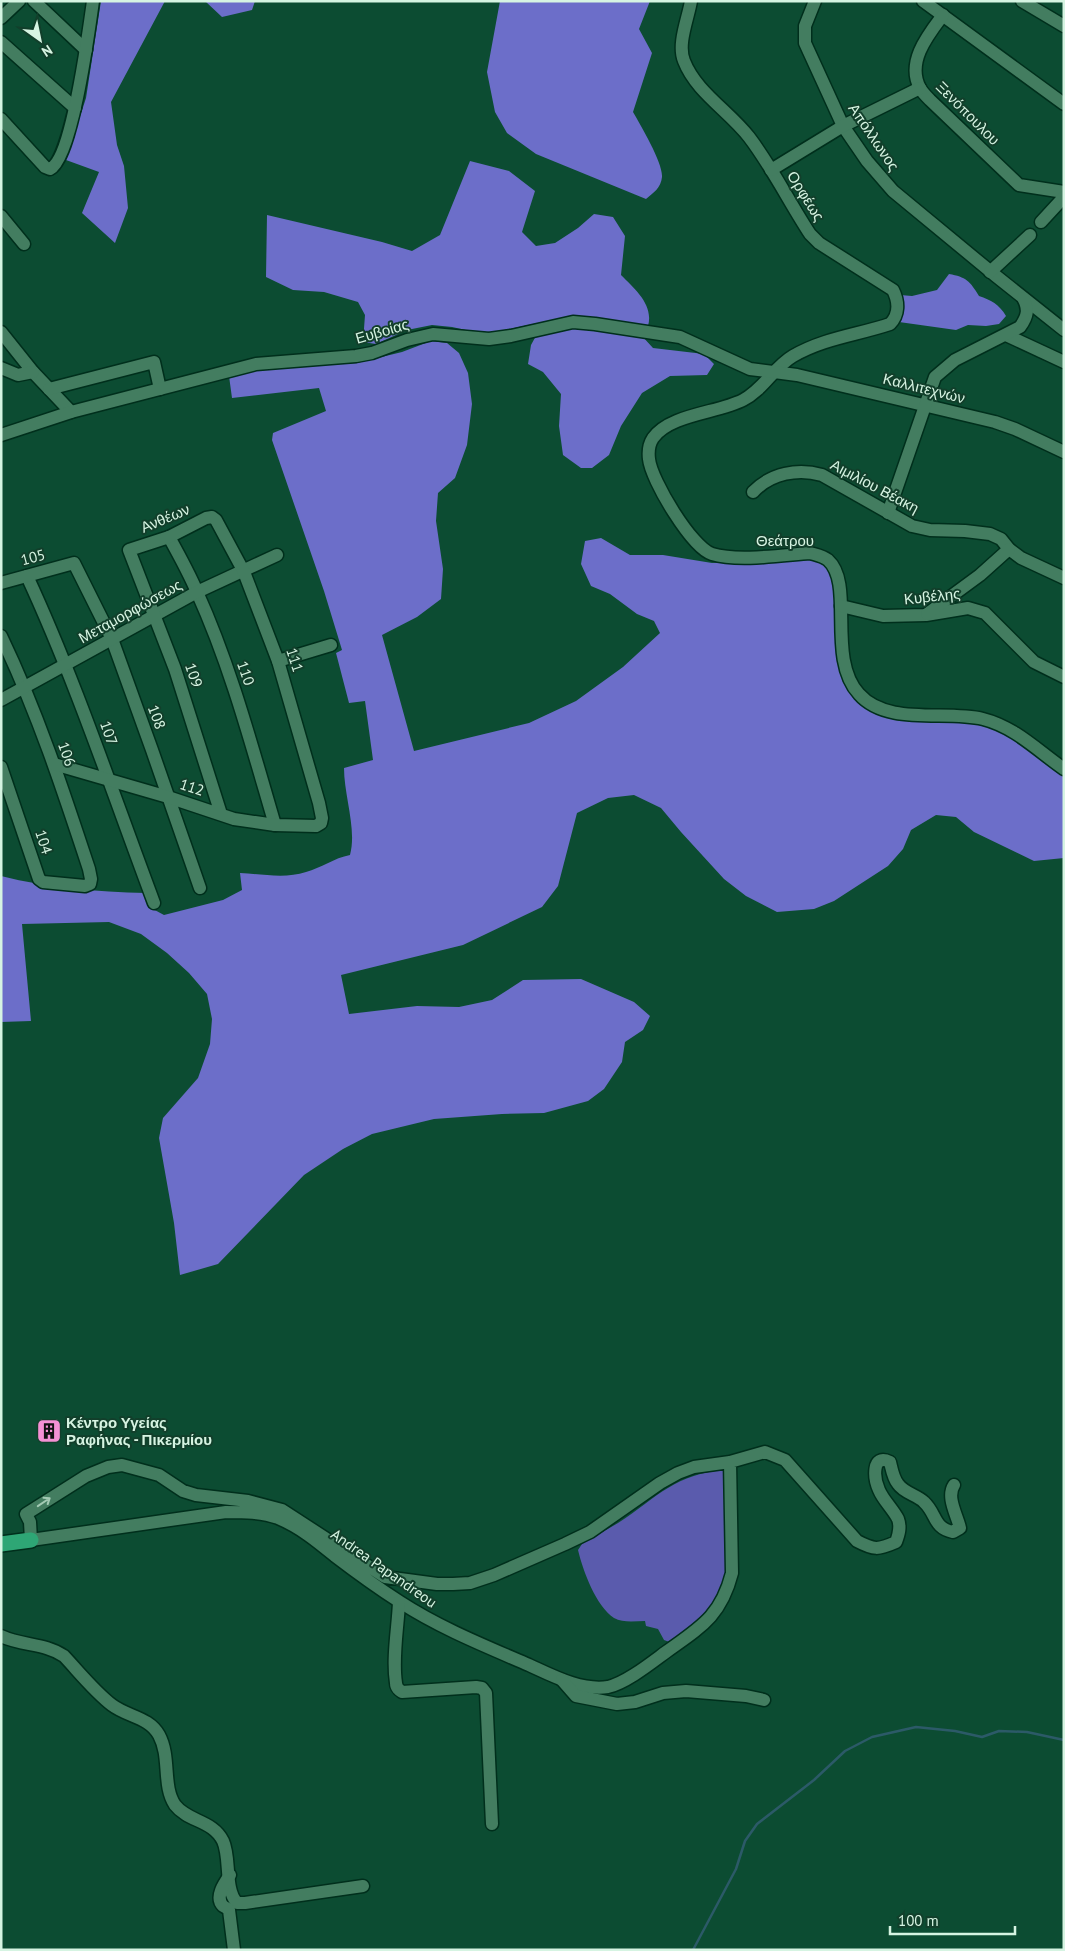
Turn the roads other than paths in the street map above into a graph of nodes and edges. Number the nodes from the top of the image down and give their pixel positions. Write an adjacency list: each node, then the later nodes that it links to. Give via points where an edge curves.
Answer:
1 (19, 1): 9 (street)
2 (34, 1): 12 (street)
3 (93, 1): 12 (street)
4 (691, 1): 18 (street, Ορφέως, via 681,51 684,61 699,86 741,128)
5 (815, 1): 17 (street, Απόλλωνος, via 805,26 805,44)
6 (923, 1): 8 (street)
7 (1022, 1): 10 (street)
8 (943, 15): 13 (street, Ξενόπουλου, via 922,45 916,61); 14 (street)
9 (1, 18)
10 (1064, 26)
11 (1, 42): 15 (street)
12 (86, 50): 15 (street)
13 (920, 88): 17 (street); 19 (street, Ξενόπουλου, via 1019,185)
14 (1064, 104)
15 (74, 108): 16 (street, via 60,159 50,169)
16 (1, 119)
17 (843, 126): 18 (street); 24 (street, Απόλλωνος, via 884,182)
18 (771, 170): 32 (street, Ορφέως, via 810,234 893,290 897,310 896,318 890,324 814,344 792,356)
19 (1063, 192): 21 (street)
20 (1, 216): 23 (street)
21 (1041, 222)
22 (1030, 235): 24 (street)
23 (24, 244)
24 (990, 272): 25 (street, Απόλλωνος)
25 (1021, 295): 26 (street, Απόλλωνος); 28 (street, via 1028,310 1025,319 1020,327)
26 (1064, 330)
27 (1, 332): 31 (street)
28 (1006, 335): 29 (street); 35 (street, via 955,360 942,370 935,377)
29 (1064, 362)
30 (1, 368): 31 (street, via 18,375)
31 (33, 372): 33 (street)
32 (772, 373): 34 (street, Ευβοίας, via 750,369 680,337 574,322 489,339 433,334 356,356 256,364); 35 (street, Καλλιτεχνών, via 798,375); 52 (street, Θεάτρου, via 745,399 662,430 648,449 649,460 677,518 710,554 734,557 820,555 835,570)
33 (50, 389): 34 (street, via 154,362); 36 (street)
34 (160, 389): 36 (street, Ευβοίας)
35 (926, 406): 38 (street, Καλλιτεχνών, via 995,422); 40 (street)
36 (71, 412): 37 (street, Ευβοίας)
37 (1, 434)
38 (1064, 452)
39 (753, 492): 40 (street, Αιμιλίου Βέακη, via 773,477 810,472 822,475)
40 (888, 512): 43 (street, Αιμιλίου Βέακη, via 912,526 930,530 990,534 1001,539)
41 (212, 516): 42 (street, Ανθέων); 47 (street, 111)
42 (170, 537): 44 (street, Ανθέων); 51 (street, 110)
43 (1009, 549): 49 (street, Αιμιλίου Βέακη); 54 (street)
44 (129, 550): 53 (street, 109)
45 (277, 555): 47 (street, Μεταμορφώσεως)
46 (74, 563): 48 (street, 105); 56 (street, 108)
47 (244, 572): 51 (street, Μεταμορφώσεως); 58 (street, 111)
48 (27, 576): 50 (street, 105); 59 (street, 107)
49 (1064, 578)
50 (1, 583)
51 (197, 592): 53 (street, Μεταμορφώσεως); 70 (street, 110, via 238,703)
52 (841, 606): 54 (street, Κυβέλης, via 883,616); 65 (street, Θεάτρου, via 842,656 848,680 864,701 888,712 982,719 1022,737)
53 (153, 615): 56 (street, Μεταμορφώσεως); 68 (street, 109, via 186,703)
54 (926, 615): 60 (street, Κυβέλης, via 968,608 985,613 1034,662)
55 (1, 636): 61 (street, 106)
56 (112, 639): 59 (street, Μεταμορφώσεως); 67 (street, 108)
57 (331, 645): 58 (street)
58 (278, 661): 69 (street, 111, via 319,803)
59 (64, 666): 61 (street, Μεταμορφώσεως); 66 (street, 107)
60 (1064, 676)
61 (24, 688): 62 (street, Μεταμορφώσεως); 63 (street, 106)
62 (1, 700)
63 (54, 764): 66 (street, 112); 71 (street, 106, via 89,868 91,882)
64 (1, 767): 71 (street, 104, via 39,879)
65 (1064, 769)
66 (108, 780): 67 (street, 112); 73 (street, 107)
67 (168, 797): 68 (street, 112); 72 (street, 108)
68 (221, 814): 70 (street, 112)
69 (321, 823): 70 (street, 112, via 316,826)
70 (275, 825)
71 (88, 886)
72 (200, 888)
73 (154, 903)
74 (730, 1462): 75 (street, via 765,1452 785,1460 857,1541 870,1548 882,1548 896,1542 900,1531 899,1520 879,1490 874,1466 879,1461 890,1462 899,1486 925,1502 938,1524 953,1532 960,1528 952,1500); 76 (street, one-way to 74, via 26,1514 86,1476 122,1465 159,1475 190,1493 248,1501 282,1510 385,1577 437,1584 470,1583 590,1532 678,1473 694,1467); 80 (street, via 732,1573 720,1606 684,1640 630,1677 609,1686 588,1687)
75 (954, 1485)
76 (31, 1540): 77 (main road); 78 (street, Andrea Papandreou, via 226,1512 255,1512 278,1518 297,1528)
77 (1, 1544)
78 (399, 1602): 80 (street, Andrea Papandreou, via 458,1634); 82 (street, via 398,1689 402,1692 476,1687 486,1693)
79 (1, 1636): 83 (street, via 56,1650 110,1704 154,1728 167,1758 169,1792 174,1803 182,1812 216,1830 227,1850)
80 (562, 1680): 81 (street, Andrea Papandreou, via 576,1696 617,1704 686,1691)
81 (764, 1700)
82 (492, 1824)
83 (230, 1875): 84 (street, via 230,1888 237,1903); 85 (street, via 220,1896 223,1906 229,1910)
84 (363, 1886)
85 (234, 1950)

